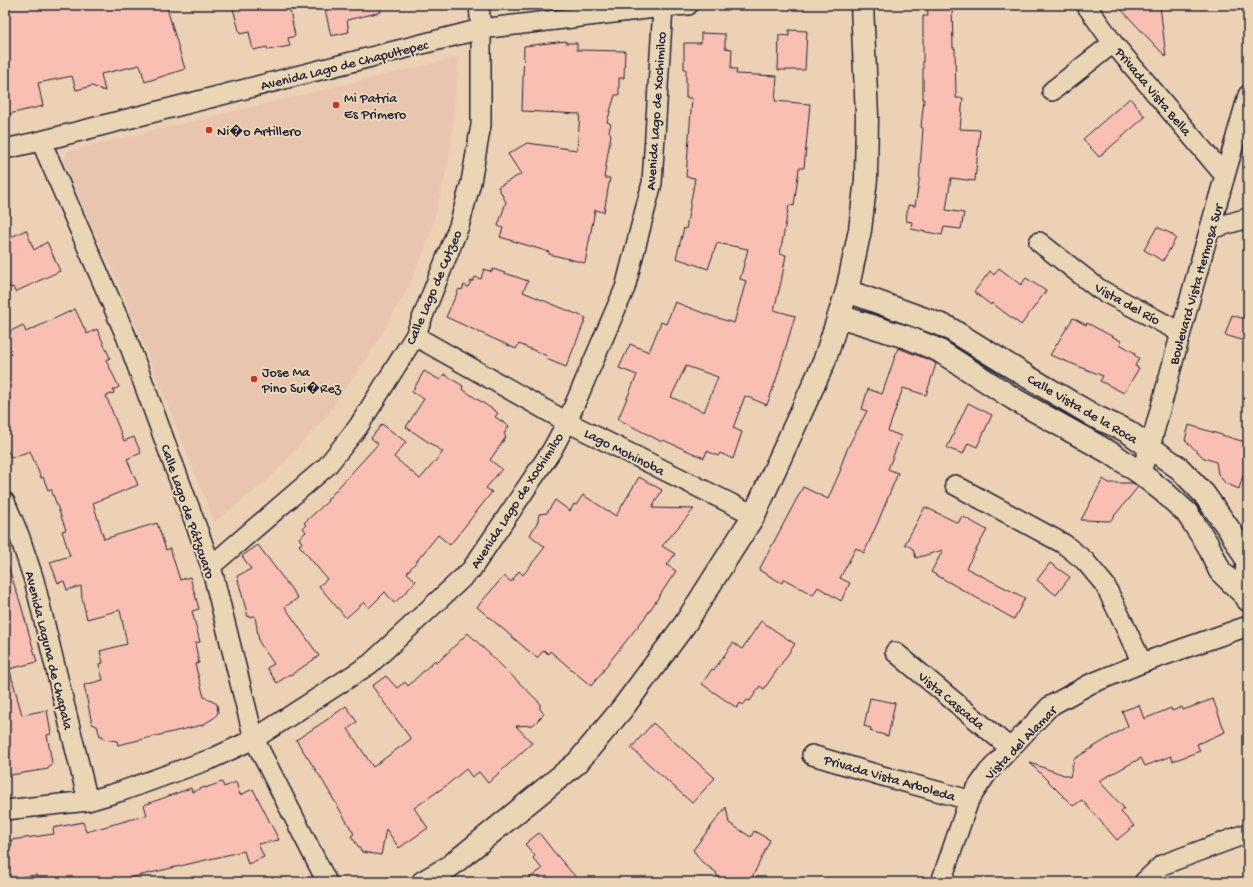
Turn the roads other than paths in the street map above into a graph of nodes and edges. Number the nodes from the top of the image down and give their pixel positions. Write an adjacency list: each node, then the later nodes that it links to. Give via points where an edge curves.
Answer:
1 (479, 5): 6 (street, Calle Lago de Cutzeo)
2 (688, 5): 5 (street, Avenida Lago de Chapultepec)
3 (862, 5): 16 (street, via 867,116 866,179 860,230)
4 (1086, 5): 7 (street, Privada Vista Bella)
5 (663, 7): 6 (street, Avenida Lago de Chapultepec); 22 (street, Avenida Lago de Xochimilco, via 652,183 625,288)
6 (481, 29): 10 (street, Avenida Lago de Chapultepec); 19 (street, Calle Lago de Cutzeo, via 481,125 471,182 459,226)
7 (1113, 42): 8 (street); 12 (street, Privada Vista Bella)
8 (1052, 91)
9 (1248, 95): 12 (street, Boulevard Vista Hermosa Sur)
10 (41, 141): 11 (street, Avenida Lago de Chapultepec); 28 (street, Calle Lago de Pátzcuaro, via 126,336)
11 (5, 149)
12 (1225, 176): 14 (street, Boulevard Vista Hermosa Sur)
13 (1248, 218): 14 (street)
14 (1210, 230): 18 (street, Boulevard Vista Hermosa Sur)
15 (1039, 242): 18 (street, Vista del Río, via 1099,289)
16 (847, 291): 17 (street); 20 (street, Calle Vista de la Roca, via 947,327)
17 (839, 316): 21 (street, Calle Vista de la Roca, via 938,350); 27 (street, via 824,362)
18 (1180, 332): 23 (street, Boulevard Vista Hermosa Sur)
19 (415, 336): 22 (street, Lago Mohinoba); 28 (street, Calle Lago de Cutzeo, via 358,427 327,466)
20 (1028, 377): 21 (street); 23 (street, Calle Vista de la Roca)
21 (1014, 399): 24 (street, Calle Vista de la Roca, via 1114,455)
22 (567, 422): 27 (street, Lago Mohinoba); 33 (street, Avenida Lago de Xochimilco, via 552,450 471,570 370,664)
23 (1150, 446): 24 (street, Boulevard Vista Hermosa Sur); 29 (street, Calle Vista de la Roca, via 1179,468 1204,494 1231,532 1247,560)
24 (1140, 473): 29 (street, Calle Vista de la Roca, via 1187,513 1208,545 1220,571)
25 (955, 485): 32 (street, via 1064,544 1085,561 1105,585)
26 (5, 502): 37 (street, Avenida Laguna de Chapala, via 34,580)
27 (754, 516): 41 (street, via 685,624 622,709 577,763 449,867)
28 (211, 566): 33 (street, Calle Lago de Pátzcuaro)
29 (1247, 598)
30 (1248, 626): 32 (street, Vista del Alamar)
31 (894, 652): 34 (street, Vista Cascada)
32 (1142, 663): 34 (street, Vista del Alamar, via 1090,684 1050,706)
33 (254, 739): 37 (street, Avenida Lago de Xochimilco, via 211,759); 40 (street, Calle Lago de Pátzcuaro)
34 (1010, 748): 36 (street, Vista del Alamar, via 988,772)
35 (812, 755): 36 (street, Privada Vista Arboleda)
36 (969, 800): 42 (street, Vista del Alamar)
37 (88, 801): 38 (street, Avenida Lago de Xochimilco)
38 (5, 810)
39 (1248, 833): 43 (street, via 1162,865)
40 (327, 882)
41 (423, 882)
42 (941, 882)
43 (1144, 882)

